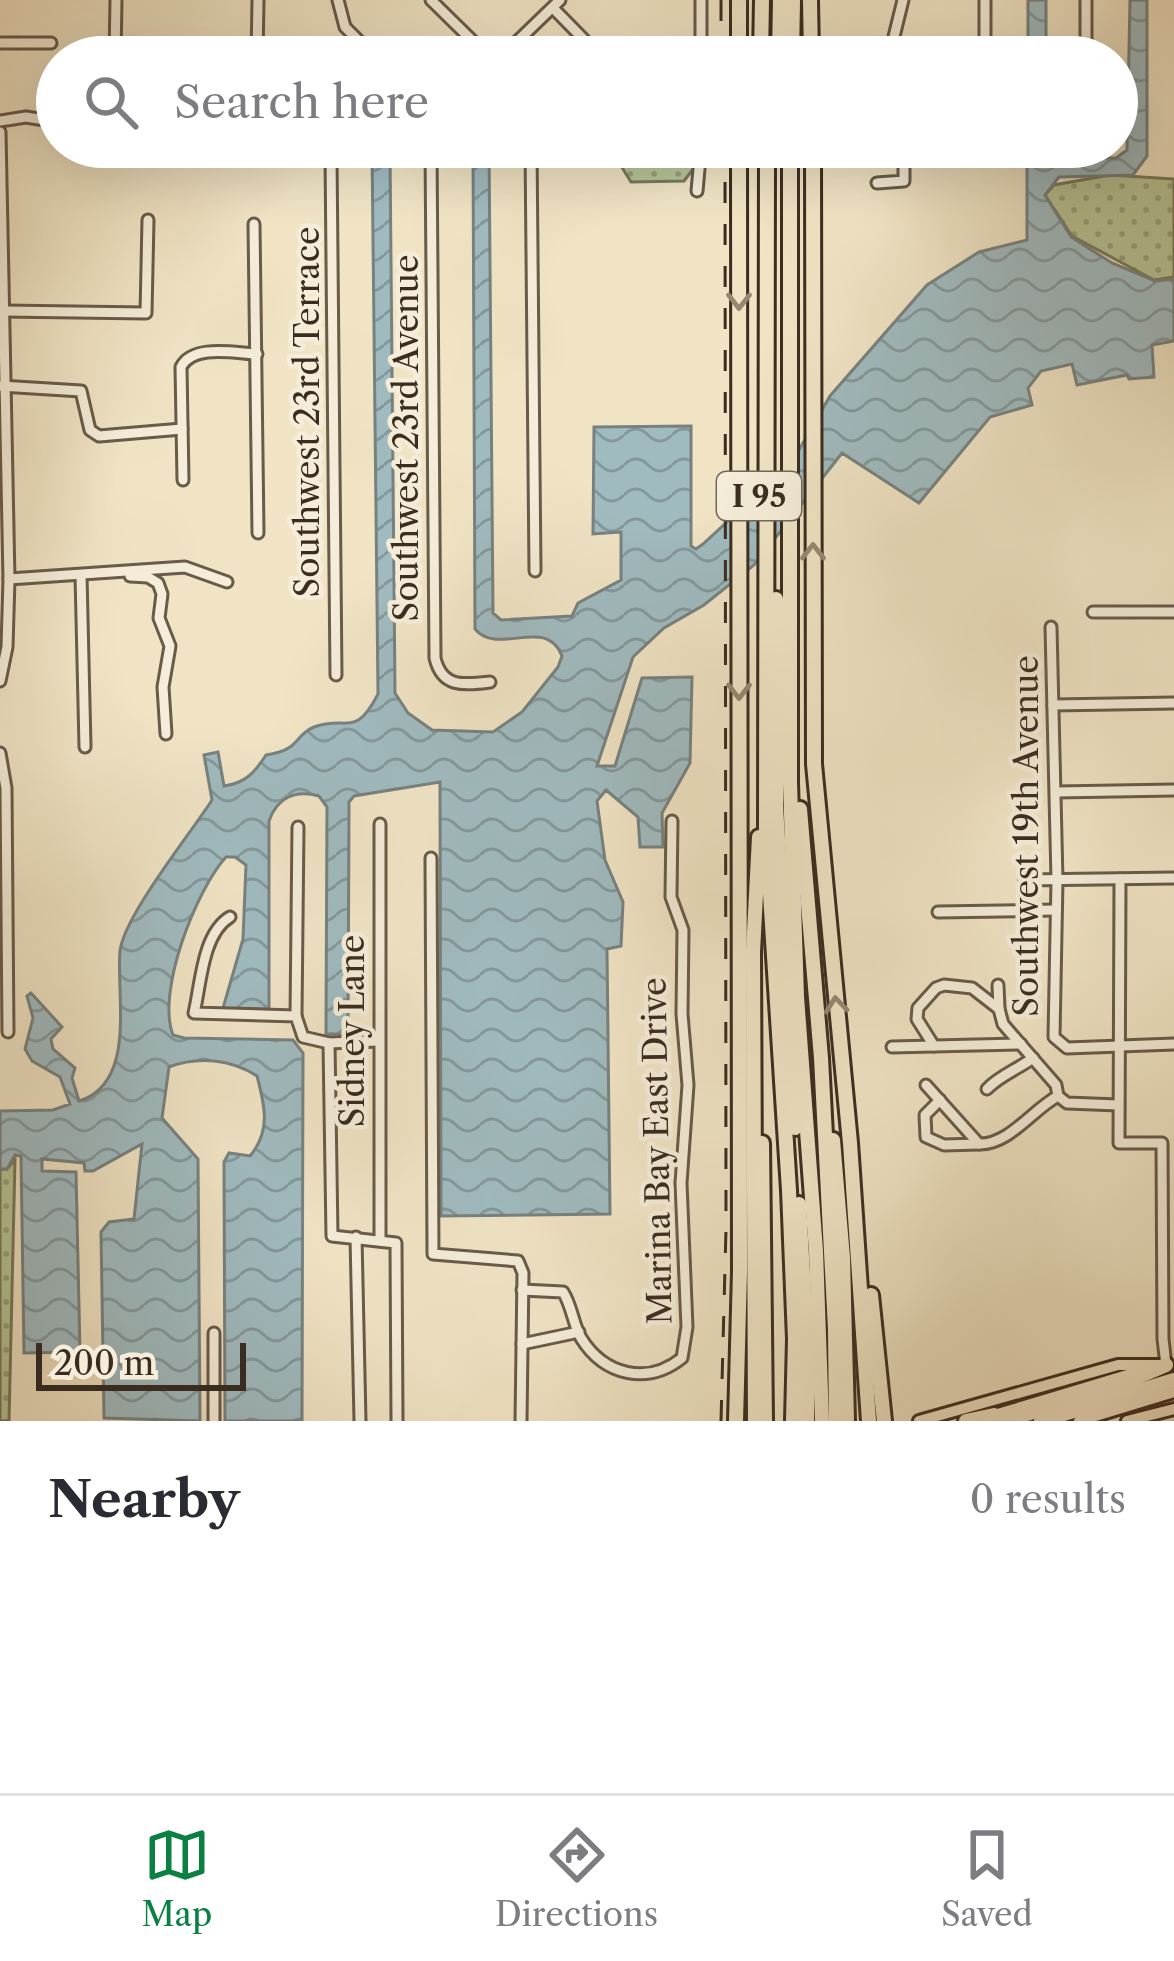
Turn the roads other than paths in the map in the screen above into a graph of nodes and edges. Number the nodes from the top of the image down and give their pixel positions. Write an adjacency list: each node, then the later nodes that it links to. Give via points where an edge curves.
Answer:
1 (116, 0): 15 (street)
2 (258, 0): 16 (street)
3 (338, 0): 17 (street)
4 (701, 0): 21 (street)
5 (740, 0): 22 (highway)
6 (764, 0): 23 (highway); 24 (highway)
7 (780, 0): 25 (highway)
8 (793, 0): 26 (highway)
9 (813, 0): 27 (highway)
10 (903, 0): 28 (street)
11 (985, 0): 29 (street)
12 (1086, 0): 30 (street)
13 (438, 2): 18 (street)
14 (556, 4): 19 (street); 20 (street)
15 (115, 36)
16 (257, 36)
17 (354, 36)
18 (470, 36)
19 (523, 36)
20 (583, 36)
21 (701, 36)
22 (740, 36)
23 (762, 36)
24 (765, 36)
25 (779, 36)
26 (792, 36)
27 (813, 36)
28 (894, 36)
29 (985, 36)
30 (1086, 36)
31 (0, 43): 32 (street)
32 (36, 43)
33 (36, 119): 34 (street)
34 (0, 121)
35 (0, 133): 50 (street)
36 (331, 168): 66 (street, Southwest 23rd Terrace)
37 (431, 168): 68 (street, Southwest 23rd Avenue, via 435,658 447,681)
38 (531, 168): 58 (street)
39 (699, 168): 47 (street)
40 (740, 168): 126 (highway, one-way to 126)
41 (762, 168): 76 (highway, I 95)
42 (776, 168): 76 (highway)
43 (789, 168): 76 (highway, I 95, via 789,746)
44 (813, 168): 108 (highway, one-way to 44, via 813,711)
45 (904, 168): 46 (street, via 904,181)
46 (877, 183)
47 (697, 191)
48 (148, 220): 51 (street, via 146,313)
49 (254, 224): 52 (street)
50 (2, 290): 51 (street)
51 (4, 311): 53 (street)
52 (257, 353): 54 (street, via 185,358); 57 (street)
53 (2, 386): 54 (street, via 81,391 90,430 99,436); 56 (street)
54 (182, 429): 55 (street)
55 (183, 480)
56 (3, 482): 61 (street)
57 (258, 533)
58 (535, 571)
59 (107, 574): 60 (street); 62 (street, via 185,567); 71 (street, via 158,583 170,646)
60 (81, 575): 61 (street); 72 (street)
61 (9, 579): 67 (street)
62 (227, 582)
63 (1093, 612): 64 (street)
64 (1174, 612)
65 (1051, 627): 70 (street, Southwest 19th Avenue)
66 (336, 675)
67 (0, 681)
68 (490, 682)
69 (1174, 703): 70 (street)
70 (1053, 705): 75 (street, Southwest 19th Avenue)
71 (166, 734)
72 (85, 747)
73 (0, 753): 93 (street)
74 (1174, 790): 75 (street)
75 (1056, 793): 84 (street, Southwest 19th Avenue)
76 (778, 807): 79 (highway, I 95); 101 (highway); 129 (highway, via 795,1339); 130 (highway); 131 (highway, I 95, via 818,1278)
77 (672, 821): 113 (street, Marina Bay East Drive, via 688,1085 681,1183 686,1343 670,1367 633,1375 609,1366)
78 (380, 824): 94 (street, Sidney Lane)
79 (760, 826): 92 (highway); 129 (highway, I 95)
80 (298, 827): 91 (street)
81 (431, 859): 112 (street, via 433,1254 512,1258)
82 (1174, 878): 85 (street)
83 (1025, 880): 84 (street)
84 (1057, 880): 85 (street); 86 (street, Southwest 19th Avenue)
85 (1120, 880): 100 (street)
86 (1056, 910): 87 (street); 100 (street, Southwest 19th Avenue, via 1054,1036 1067,1048)
87 (938, 912)
88 (230, 917): 91 (street, via 210,942 194,1013)
89 (998, 985): 90 (street)
90 (999, 1010): 97 (street); 99 (street, via 972,988 935,988 917,1018)
91 (296, 1016): 95 (street, via 304,1037)
92 (754, 1024): 127 (highway); 128 (highway)
93 (8, 1032)
94 (378, 1041): 95 (street); 111 (street, Sidney Lane)
95 (328, 1043): 110 (street, via 332,1236)
96 (1174, 1043): 100 (street)
97 (1021, 1044): 99 (street); 102 (street)
98 (892, 1046): 99 (street)
99 (934, 1046)
100 (1118, 1047): 107 (street)
101 (821, 1058): 132 (highway); 133 (highway, via 840,1207)
102 (1033, 1058): 104 (street); 105 (street)
103 (926, 1085): 106 (street)
104 (987, 1089)
105 (1058, 1096): 107 (street); 109 (street, via 1000,1141)
106 (940, 1100): 109 (street); 109 (street, via 925,1115 926,1137)
107 (1118, 1105): 116 (street, via 1119,1143 1162,1143 1162,1323)
108 (850, 1143): 134 (highway); 135 (highway)
109 (979, 1144)
110 (356, 1237): 111 (street); 123 (street)
111 (380, 1238): 124 (street, via 396,1243)
112 (526, 1290): 113 (street, Marina Bay East Drive, via 563,1292); 115 (street)
113 (579, 1332): 115 (street)
114 (214, 1333): 122 (street)
115 (522, 1345): 125 (street)
116 (1170, 1364): 121 (highway); 136 (main road, via 1112,1366)
117 (1174, 1380): 139 (highway)
118 (1174, 1392): 140 (main road)
119 (1174, 1409): 120 (main road)
120 (1160, 1417): 141 (main road)
121 (999, 1418): 137 (highway); 138 (main road)
122 (214, 1421)
123 (360, 1421)
124 (398, 1421)
125 (521, 1421)
126 (736, 1421)
127 (755, 1421)
128 (765, 1421)
129 (790, 1421)
130 (807, 1421)
131 (822, 1421)
132 (836, 1421)
133 (847, 1421)
134 (869, 1421)
135 (884, 1421)
136 (919, 1421)
137 (966, 1421)
138 (976, 1421)
139 (1041, 1421)
140 (1079, 1421)
141 (1127, 1421)

